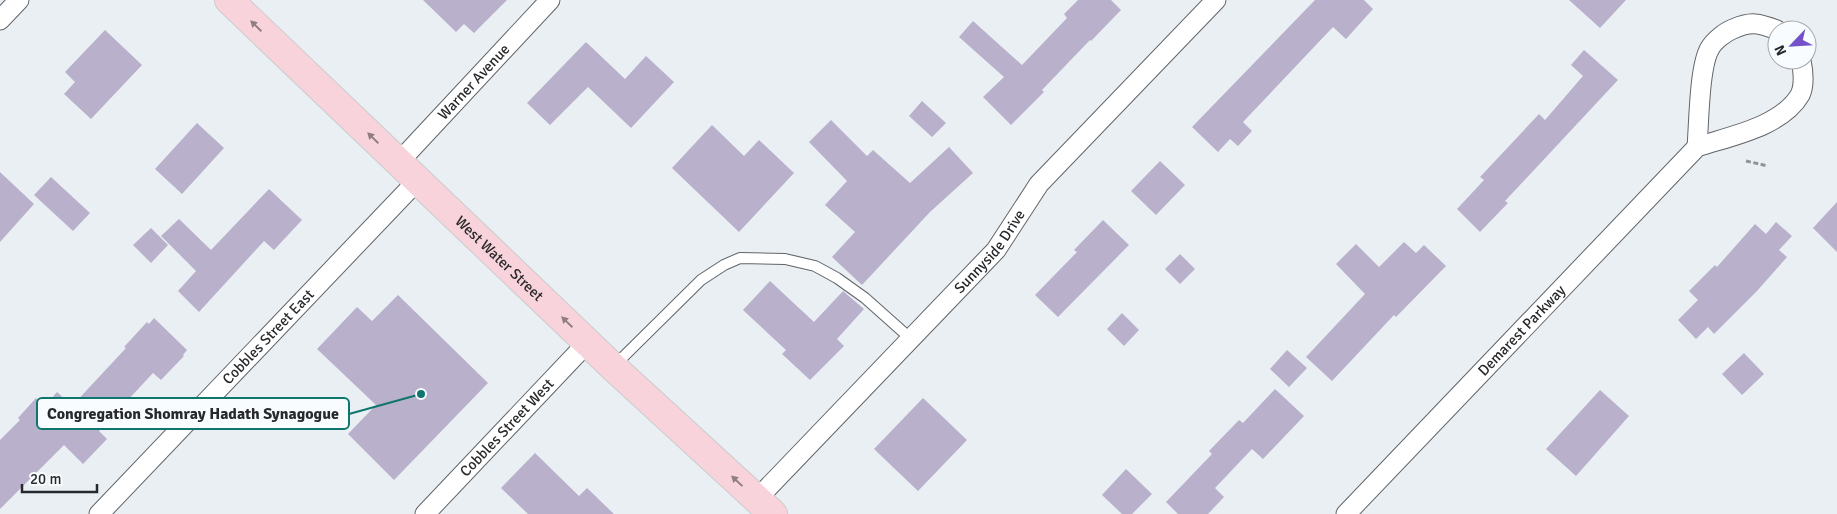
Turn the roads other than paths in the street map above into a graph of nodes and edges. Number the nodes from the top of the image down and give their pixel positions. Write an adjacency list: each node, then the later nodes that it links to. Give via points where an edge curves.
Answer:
1 (19, 0): 5 (street)
2 (229, 0): 9 (main road, West Water Street, one-way to 2)
3 (550, 0): 9 (street, Warner Avenue)
4 (1216, 0): 10 (street, Sunnyside Drive, via 1039,184 996,250)
5 (0, 20)
6 (1767, 26): 8 (street, via 1746,23 1728,31 1710,47 1704,65)
7 (1803, 70): 8 (street, Demarest Parkway, via 1801,94 1786,111 1762,126)
8 (1697, 147): 16 (street, Demarest Parkway)
9 (408, 172): 11 (main road, West Water Street, one-way to 9); 14 (street, Cobbles Street East)
10 (911, 339): 12 (lane, via 865,298 815,266 785,259 740,258 701,280); 13 (street, Sunnyside Drive)
11 (588, 342): 12 (main road, West Water Street); 15 (street, Cobbles Street West)
12 (613, 367): 13 (main road, West Water Street, one-way to 12)
13 (765, 506)
14 (99, 514)
15 (425, 514)
16 (1346, 514)

